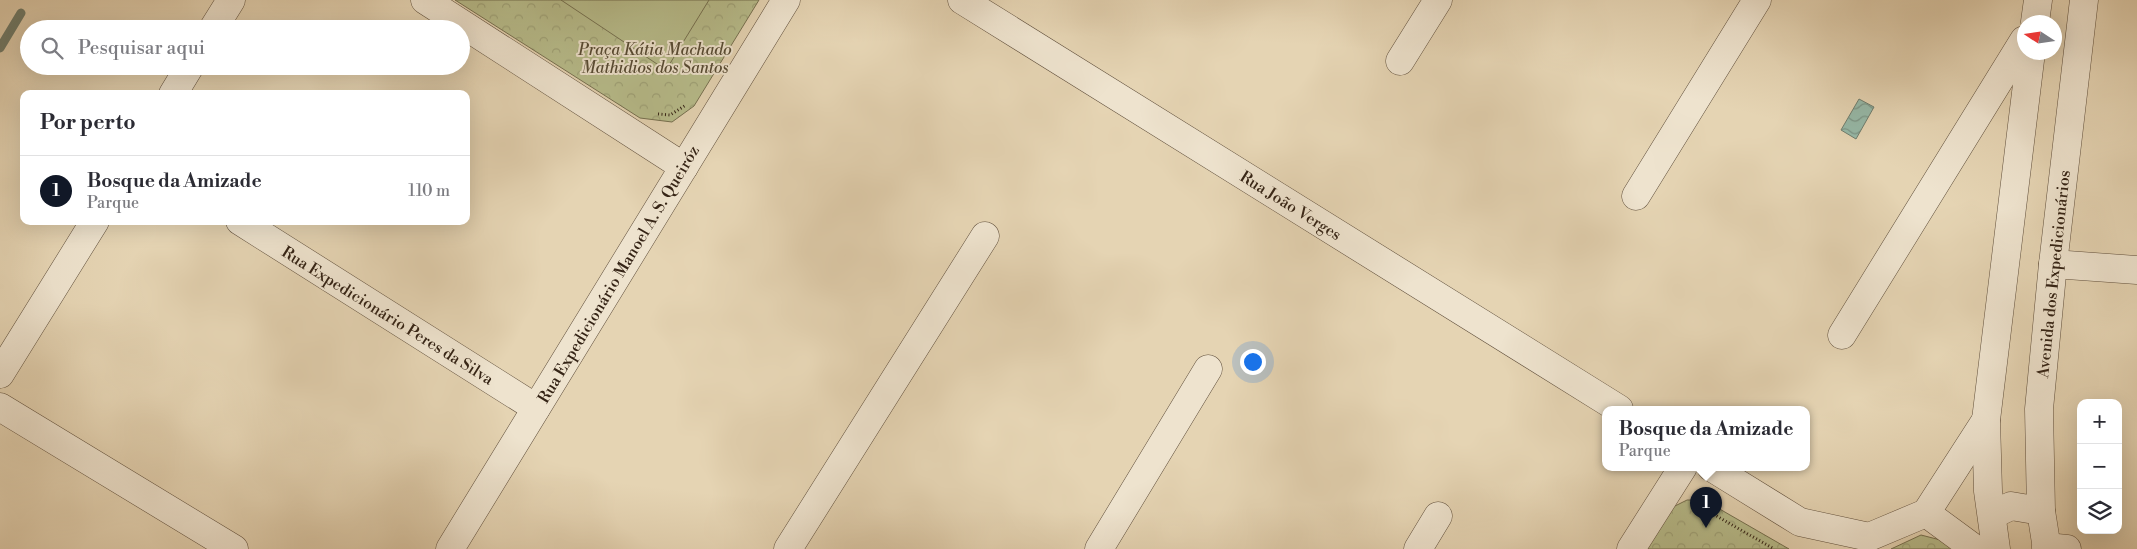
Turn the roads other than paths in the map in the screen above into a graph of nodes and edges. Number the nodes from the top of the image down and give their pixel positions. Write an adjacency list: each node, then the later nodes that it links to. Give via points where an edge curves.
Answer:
1 (231, 0): 10 (street)
2 (425, 0): 11 (street)
3 (786, 0): 18 (street, Rua Expedicionário Manoel A. S. Queiróz)
4 (962, 0): 29 (street, Rua João Verges)
5 (1438, 0): 15 (street)
6 (1757, 0): 19 (street)
7 (2038, 0): 9 (street)
8 (2084, 0): 23 (street, Avenida dos Expedicionários)
9 (2036, 15)
10 (219, 20)
11 (456, 20)
12 (470, 29): 18 (street)
13 (2017, 51): 25 (street)
14 (2030, 60): 31 (street)
15 (1400, 61)
16 (185, 75): 17 (street)
17 (175, 90)
18 (684, 167): 30 (street, Rua Expedicionário Manoel A. S. Queiróz)
19 (1636, 196)
20 (93, 225): 27 (street)
21 (246, 225): 30 (street, Rua Expedicionário Peres da Silva)
22 (985, 236): 41 (street)
23 (2052, 264): 24 (street); 34 (street, Avenida dos Expedicionários, via 2039,409)
24 (2137, 270)
25 (1842, 335)
26 (1208, 369): 42 (street)
27 (0, 374)
28 (0, 406): 39 (street)
29 (1614, 406)
30 (536, 408): 40 (street, Rua Expedicionário Manoel A. S. Queiróz)
31 (1986, 420): 35 (street); 36 (street)
32 (1680, 471): 44 (street)
33 (1717, 471): 35 (street, via 1800,522 1869,536)
34 (2041, 511): 36 (street, via 2011,506); 38 (street, Avenida dos Expedicionários)
35 (1926, 513): 45 (street)
36 (1992, 515): 46 (street)
37 (1438, 516): 43 (street)
38 (2053, 548)
39 (234, 549)
40 (450, 549)
41 (788, 549)
42 (1099, 549)
43 (1418, 549)
44 (1631, 549)
45 (1975, 549)
46 (1996, 549)

